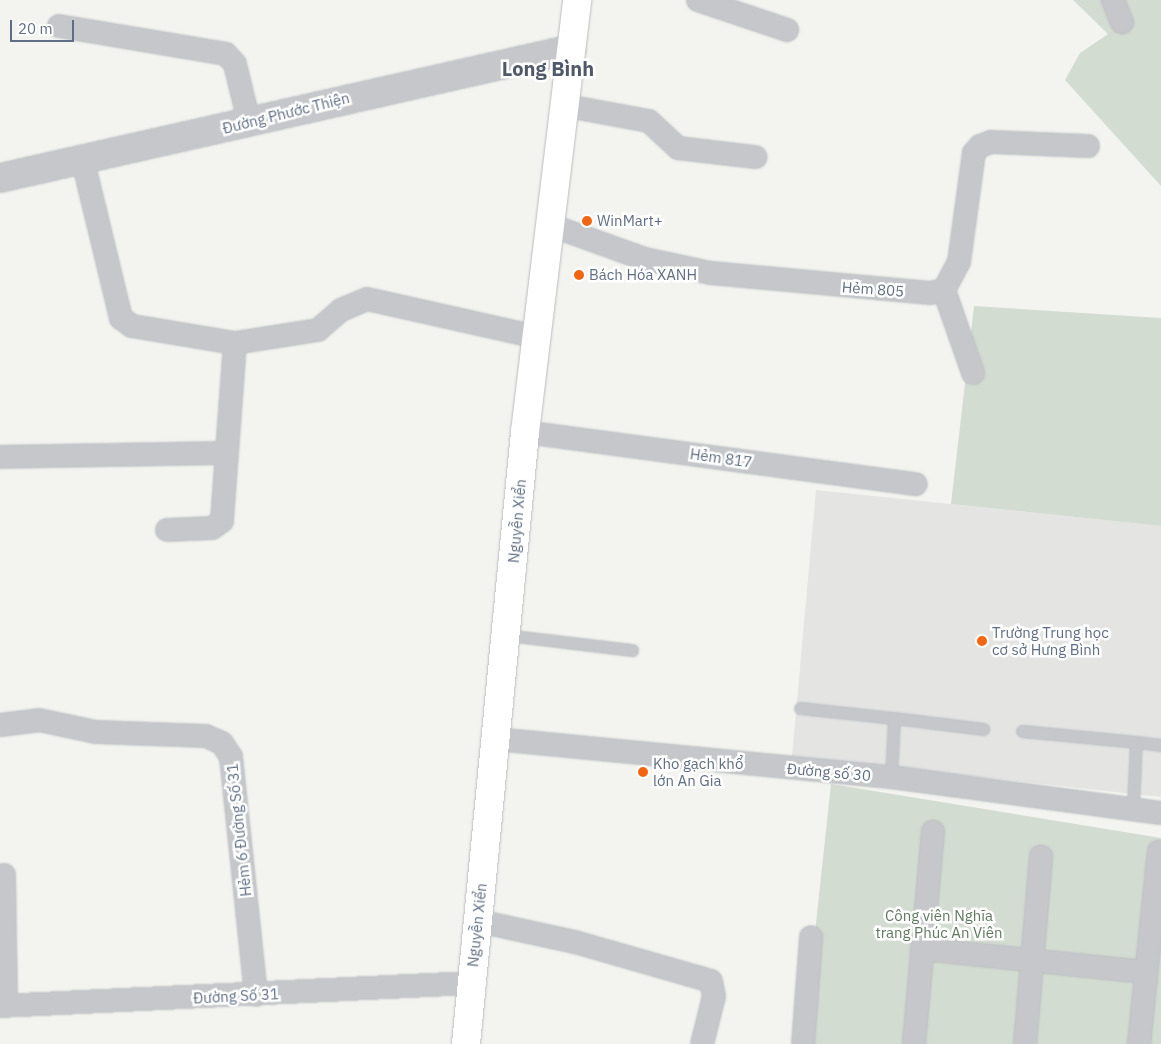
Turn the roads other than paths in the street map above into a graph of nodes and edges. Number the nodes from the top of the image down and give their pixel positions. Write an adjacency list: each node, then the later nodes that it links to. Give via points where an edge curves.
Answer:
1 (576, 0): 7 (main road, Nguyễn Xiển)
2 (698, 0): 6 (street)
3 (1114, 0): 4 (street)
4 (1122, 22)
5 (59, 26): 9 (street, via 226,54 235,64)
6 (787, 30)
7 (572, 49): 8 (main road, Nguyễn Xiển); 9 (street, Đường Phước Thiện)
8 (567, 106): 11 (street, via 649,121 678,148); 14 (main road, Nguyễn Xiển)
9 (249, 122): 12 (street, Đường Phước Thiện)
10 (1088, 146): 15 (street, via 991,142 980,146 974,153 959,262)
11 (755, 157)
12 (83, 161): 13 (street, Đường Phước Thiện); 17 (street, via 121,318 132,326)
13 (0, 178)
14 (550, 225): 15 (street, Hẻm 805, via 645,259 711,273 930,293); 16 (main road, Nguyễn Xiển)
15 (944, 290): 18 (street)
16 (537, 337): 17 (street, via 367,299 341,310 318,330); 19 (main road, Nguyễn Xiển)
17 (235, 343): 20 (street)
18 (973, 373)
19 (525, 432): 22 (street, Hẻm 817); 24 (main road, Nguyễn Xiển)
20 (227, 453): 21 (street); 23 (street, via 222,521 212,528)
21 (0, 457)
22 (916, 484)
23 (167, 530)
24 (506, 635): 25 (lane); 31 (main road, Nguyễn Xiển)
25 (632, 650)
26 (800, 708): 27 (lane)
27 (894, 718): 29 (lane); 34 (lane)
28 (0, 725): 47 (street, Hẻm 6 Đường Số 31, via 39,720 96,732 206,736 222,743 231,757)
29 (983, 728)
30 (1022, 731): 32 (lane)
31 (495, 739): 34 (street, Đường số 30); 41 (main road, Nguyễn Xiển)
32 (1136, 742): 33 (lane); 35 (lane)
33 (1161, 745)
34 (891, 777): 35 (street, Đường số 30)
35 (1133, 806): 36 (street, Đường số 30)
36 (1161, 813)
37 (933, 832): 43 (street)
38 (1159, 852): 45 (street)
39 (1041, 857): 44 (street)
40 (4, 875): 48 (street)
41 (478, 921): 46 (main road, Nguyễn Xiển); 50 (street, via 575,942 711,981 714,996)
42 (811, 937): 51 (street)
43 (922, 949): 44 (street); 52 (street)
44 (1033, 961): 45 (street); 53 (street)
45 (1146, 972): 54 (street)
46 (472, 983): 47 (street, Đường Số 31); 49 (main road, Nguyễn Xiển)
47 (256, 995): 48 (street, Đường Số 31)
48 (3, 1005)
49 (466, 1044)
50 (702, 1044)
51 (803, 1044)
52 (914, 1044)
53 (1026, 1044)
54 (1140, 1044)

